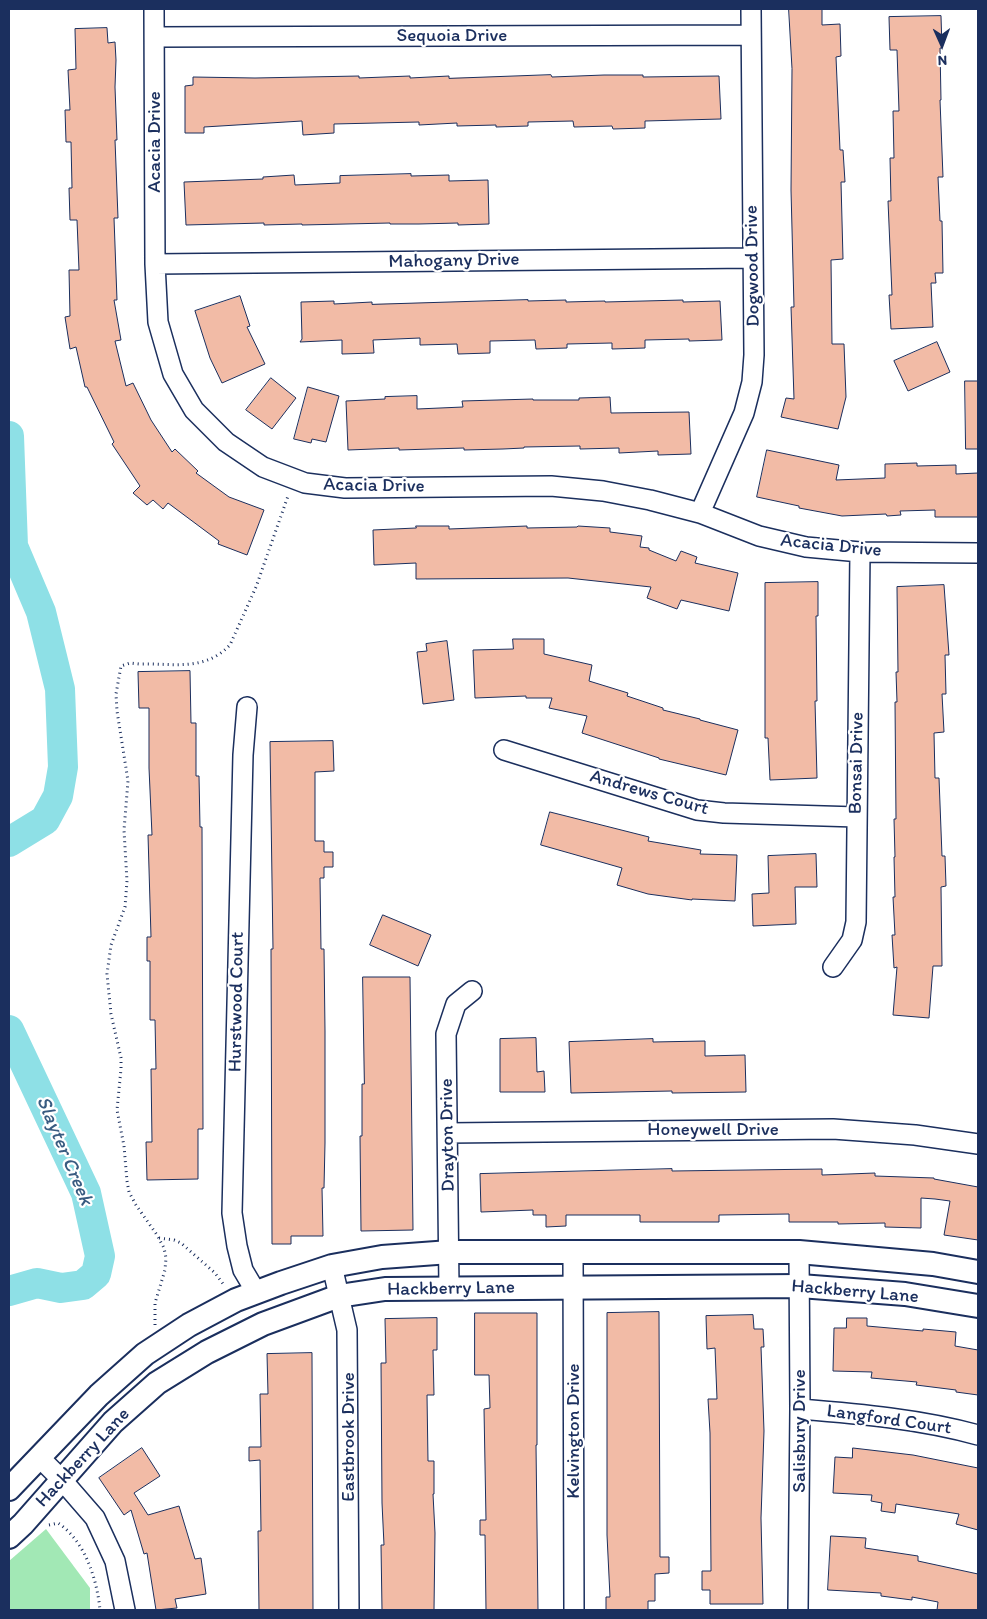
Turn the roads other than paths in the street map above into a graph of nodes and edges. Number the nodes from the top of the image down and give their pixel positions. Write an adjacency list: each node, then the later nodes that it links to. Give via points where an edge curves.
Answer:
1 (154, 9): 4 (street, Acacia Drive)
2 (750, 9): 3 (street, Dogwood Drive)
3 (750, 35): 4 (street, Sequoia Drive); 5 (street, Dogwood Drive)
4 (154, 37): 6 (street, Acacia Drive)
5 (752, 258): 6 (street, Mahogany Drive); 7 (street, Dogwood Drive, via 752,382 744,413)
6 (155, 264): 7 (street, Acacia Drive, via 158,322 173,374 194,410 226,442 263,467 305,483 345,488 551,486 603,491)
7 (700, 513): 8 (street, Acacia Drive, via 759,536 806,547)
8 (860, 552): 9 (street, Acacia Drive); 12 (street, Bonsai Drive)
9 (978, 553)
10 (247, 707): 25 (street, Hurstwood Court, via 243,755 232,1214 243,1270)
11 (504, 750): 12 (street, Andrews Court, via 697,810)
12 (857, 817): 13 (street, Bonsai Drive, via 856,922 852,940)
13 (833, 967)
14 (472, 991): 15 (street, Drayton Drive, via 456,1004 446,1034)
15 (448, 1132): 16 (street, Honeywell Drive, via 833,1129); 17 (street, Drayton Drive)
16 (978, 1144)
17 (450, 1252): 18 (street, Hackberry Lane); 20 (street, Hackberry Lane, via 382,1256); 24 (street, Drayton Drive)
18 (573, 1252): 19 (street, Hackberry Lane); 22 (street, Kelvington Drive)
19 (800, 1252): 21 (street, Hackberry Lane, via 933,1264); 23 (street, Salisbury Drive)
20 (332, 1266): 25 (street, Hackberry Lane); 26 (street, Eastbrook Drive)
21 (978, 1272)
22 (574, 1286): 23 (street, Hackberry Lane); 24 (street, Hackberry Lane); 36 (street, Kelvington Drive)
23 (800, 1286): 27 (street, Hackberry Lane, via 905,1294); 28 (street, Salisbury Drive)
24 (450, 1288): 26 (street, Hackberry Lane, via 385,1289)
25 (256, 1292): 30 (street, Hackberry Lane, via 189,1325 145,1354 99,1395)
26 (339, 1296): 31 (street, Hackberry Lane, via 263,1324 207,1352 157,1383 113,1422); 35 (street, Eastbrook Drive, via 348,1347)
27 (978, 1306)
28 (800, 1409): 29 (street, Langford Court, via 872,1415); 37 (street, Salisbury Drive)
29 (978, 1435)
30 (39, 1457): 31 (street); 32 (street, Hackberry Lane)
31 (62, 1480): 33 (street, Hackberry Lane); 34 (street, via 95,1518 115,1561)
32 (9, 1489)
33 (9, 1537)
34 (125, 1610)
35 (349, 1610)
36 (574, 1610)
37 (798, 1610)

